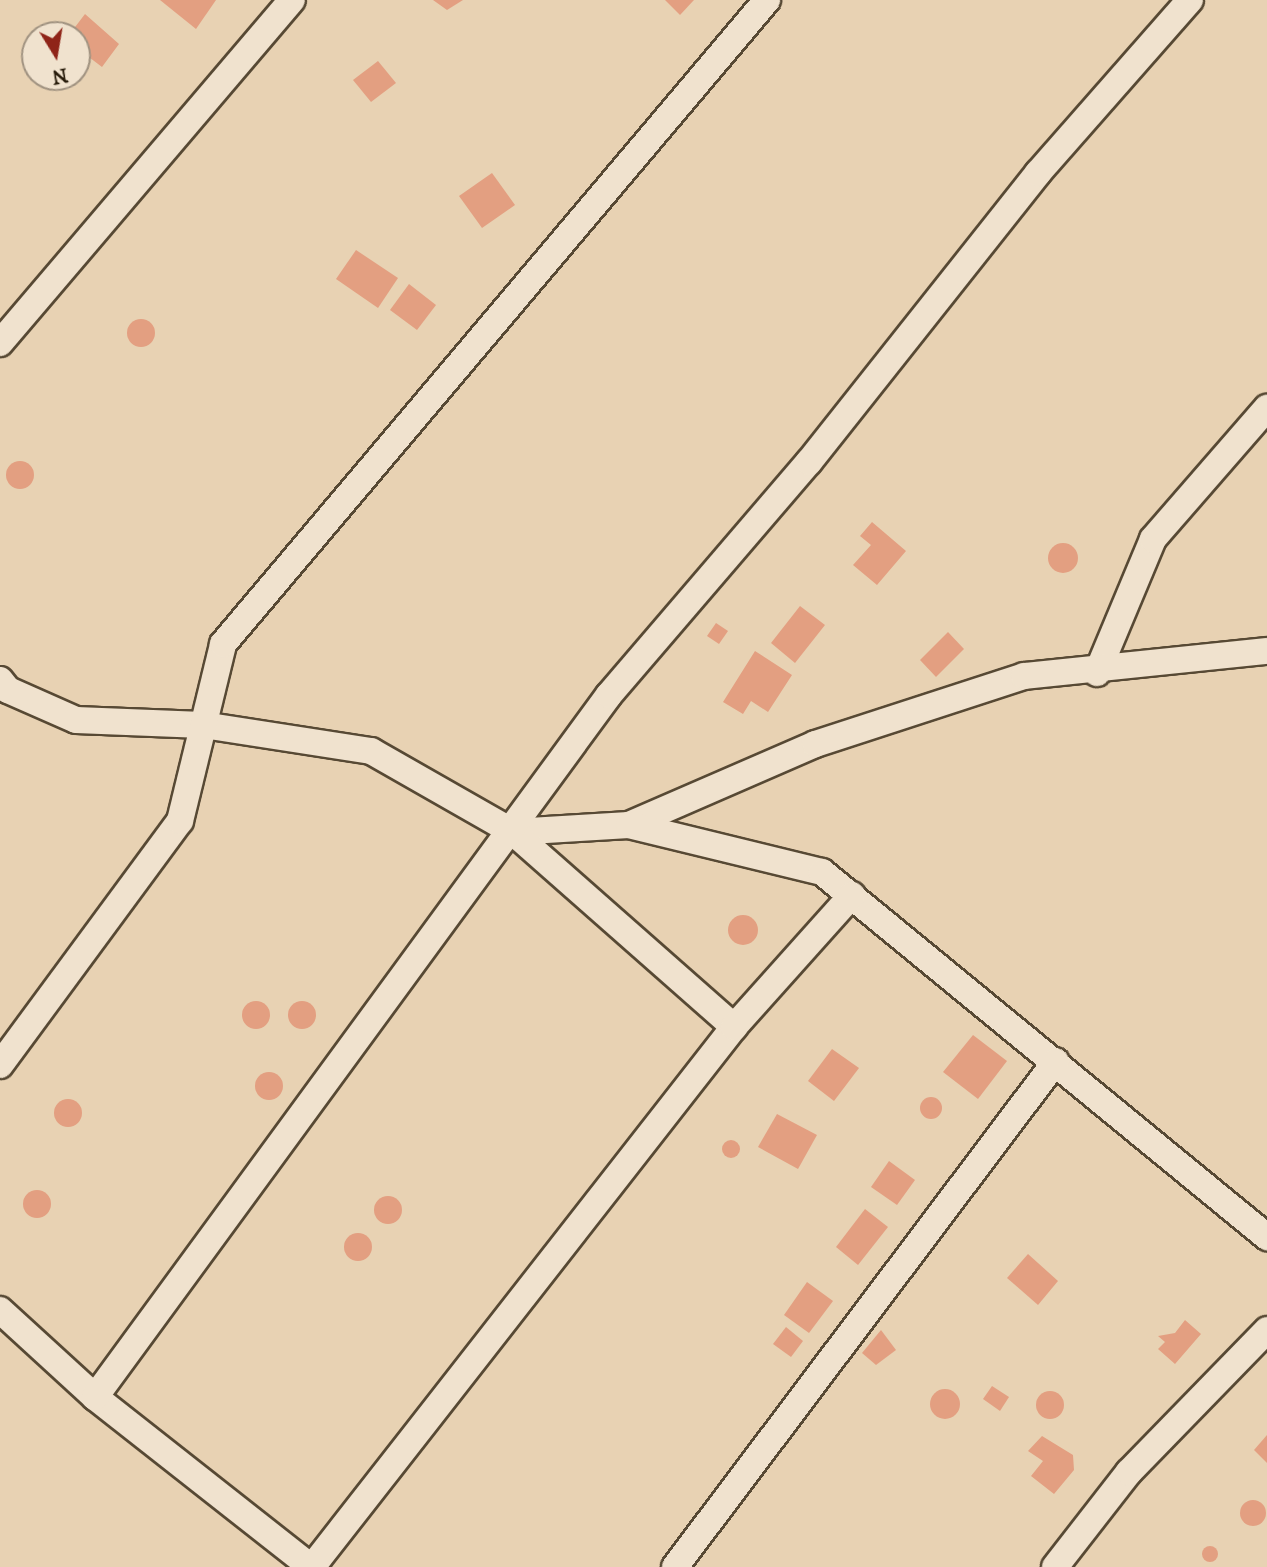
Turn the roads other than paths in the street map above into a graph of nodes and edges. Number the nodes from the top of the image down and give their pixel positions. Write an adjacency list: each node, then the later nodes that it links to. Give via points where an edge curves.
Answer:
1 (292, 0): 4 (street)
2 (767, 0): 9 (street, via 223,643)
3 (1190, 0): 11 (street, via 1038,173 809,462 609,695)
4 (0, 344)
5 (1267, 408): 7 (street, via 1153,539)
6 (1267, 651): 7 (street)
7 (1097, 673): 10 (street, via 1011,680 815,744)
8 (0, 680): 9 (street, via 8,690 76,720)
9 (203, 725): 11 (street, via 371,751); 15 (street, via 180,821)
10 (629, 825): 11 (street); 12 (street, via 822,872)
11 (513, 831): 13 (street); 19 (street)
12 (852, 895): 13 (street); 14 (street)
13 (734, 1027): 20 (street)
14 (1056, 1061): 16 (street); 21 (street)
15 (0, 1065)
16 (1267, 1237)
17 (0, 1310): 19 (street)
18 (1267, 1330): 22 (street, via 1129,1472)
19 (95, 1397): 20 (street)
20 (312, 1567)
21 (675, 1567)
22 (1055, 1567)

